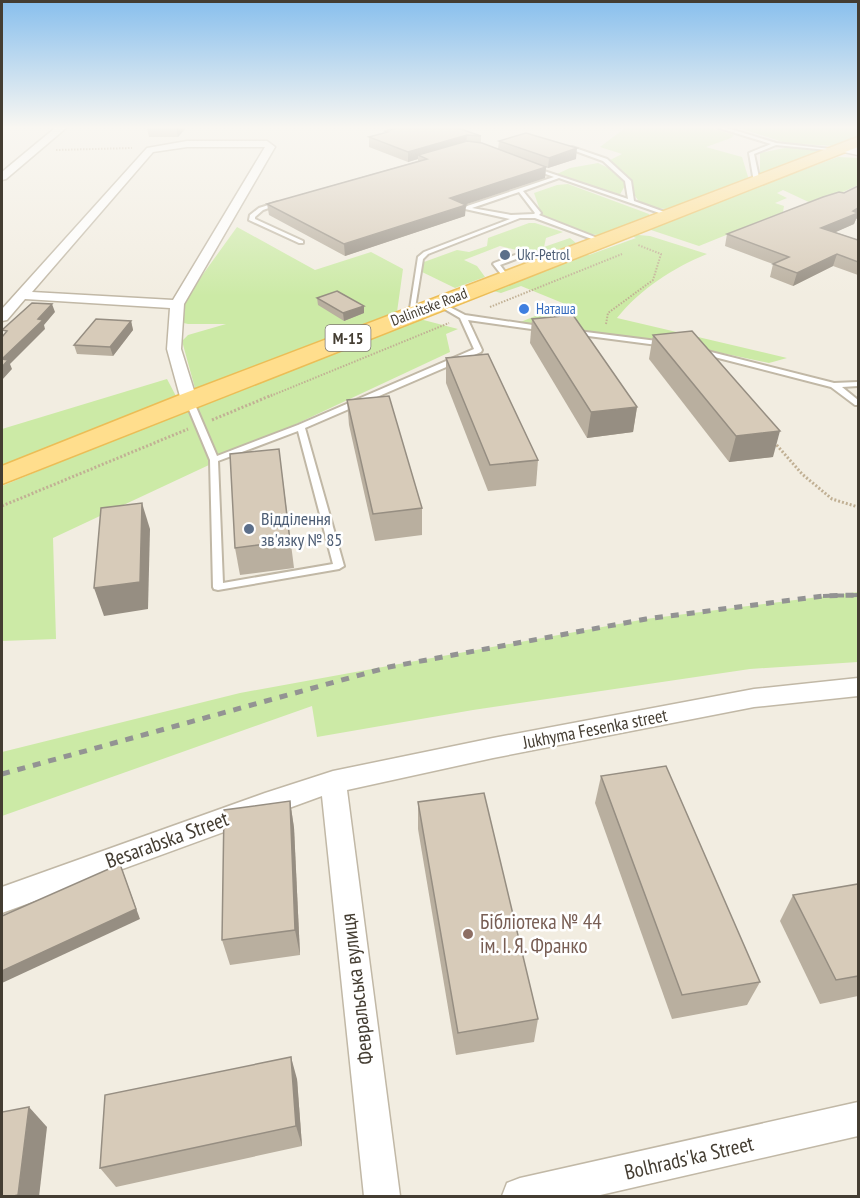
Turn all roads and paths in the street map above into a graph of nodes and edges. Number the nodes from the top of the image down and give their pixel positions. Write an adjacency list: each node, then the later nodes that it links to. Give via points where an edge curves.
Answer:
1 (120, 184): 16 (street)
2 (248, 184): 18 (street)
3 (538, 184): 7 (lane)
4 (578, 184): 9 (lane)
5 (628, 184): 9 (lane)
6 (752, 184): 10 (main road, Dalinitske Road / М-15)
7 (520, 190): 11 (lane); 12 (lane, via 468,209)
8 (284, 202): 14 (lane, via 261,209 252,220)
9 (631, 202): 10 (lane)
10 (670, 215): 13 (main road, Dalinitske Road / М-15)
11 (536, 216): 12 (lane); 13 (lane)
12 (520, 217): 19 (lane, via 420,258)
13 (609, 238): 17 (main road, Dalinitske Road / М-15); 24 (path, via 661,254 653,280 608,313)
14 (301, 243)
15 (524, 294): 21 (path)
16 (21, 295): 18 (street); 20 (street)
17 (438, 303): 19 (main road, Dalinitske Road / М-15); 21 (lane)
18 (177, 304): 29 (street, via 174,350)
19 (411, 314): 29 (main road, Dalinitske Road / М-15)
20 (2, 317)
21 (463, 317): 22 (lane); 31 (path); 32 (lane, via 478,350)
22 (554, 330)
23 (564, 331): 24 (lane)
24 (604, 336): 25 (lane)
25 (674, 345)
26 (693, 349): 28 (lane)
27 (858, 384): 28 (lane)
28 (834, 385): 30 (lane)
29 (189, 400): 31 (lane); 35 (main road, Dalinitske Road / М-15)
30 (858, 403)
31 (199, 425): 34 (lane); 36 (path)
32 (301, 427): 34 (lane); 34 (lane, via 339,566 218,587)
33 (771, 438): 37 (path, via 802,474 832,499)
34 (214, 460)
35 (2, 476)
36 (2, 506)
37 (858, 507)
38 (858, 687): 39 (street, Jukhyma Fesenka street, via 754,699)
39 (333, 782): 40 (street, Besarabska Street); 42 (street, Февральська вулиця)
40 (2, 900)
41 (858, 1119): 43 (street, Bolhrads'ka Street)
42 (382, 1197)
43 (520, 1197)

